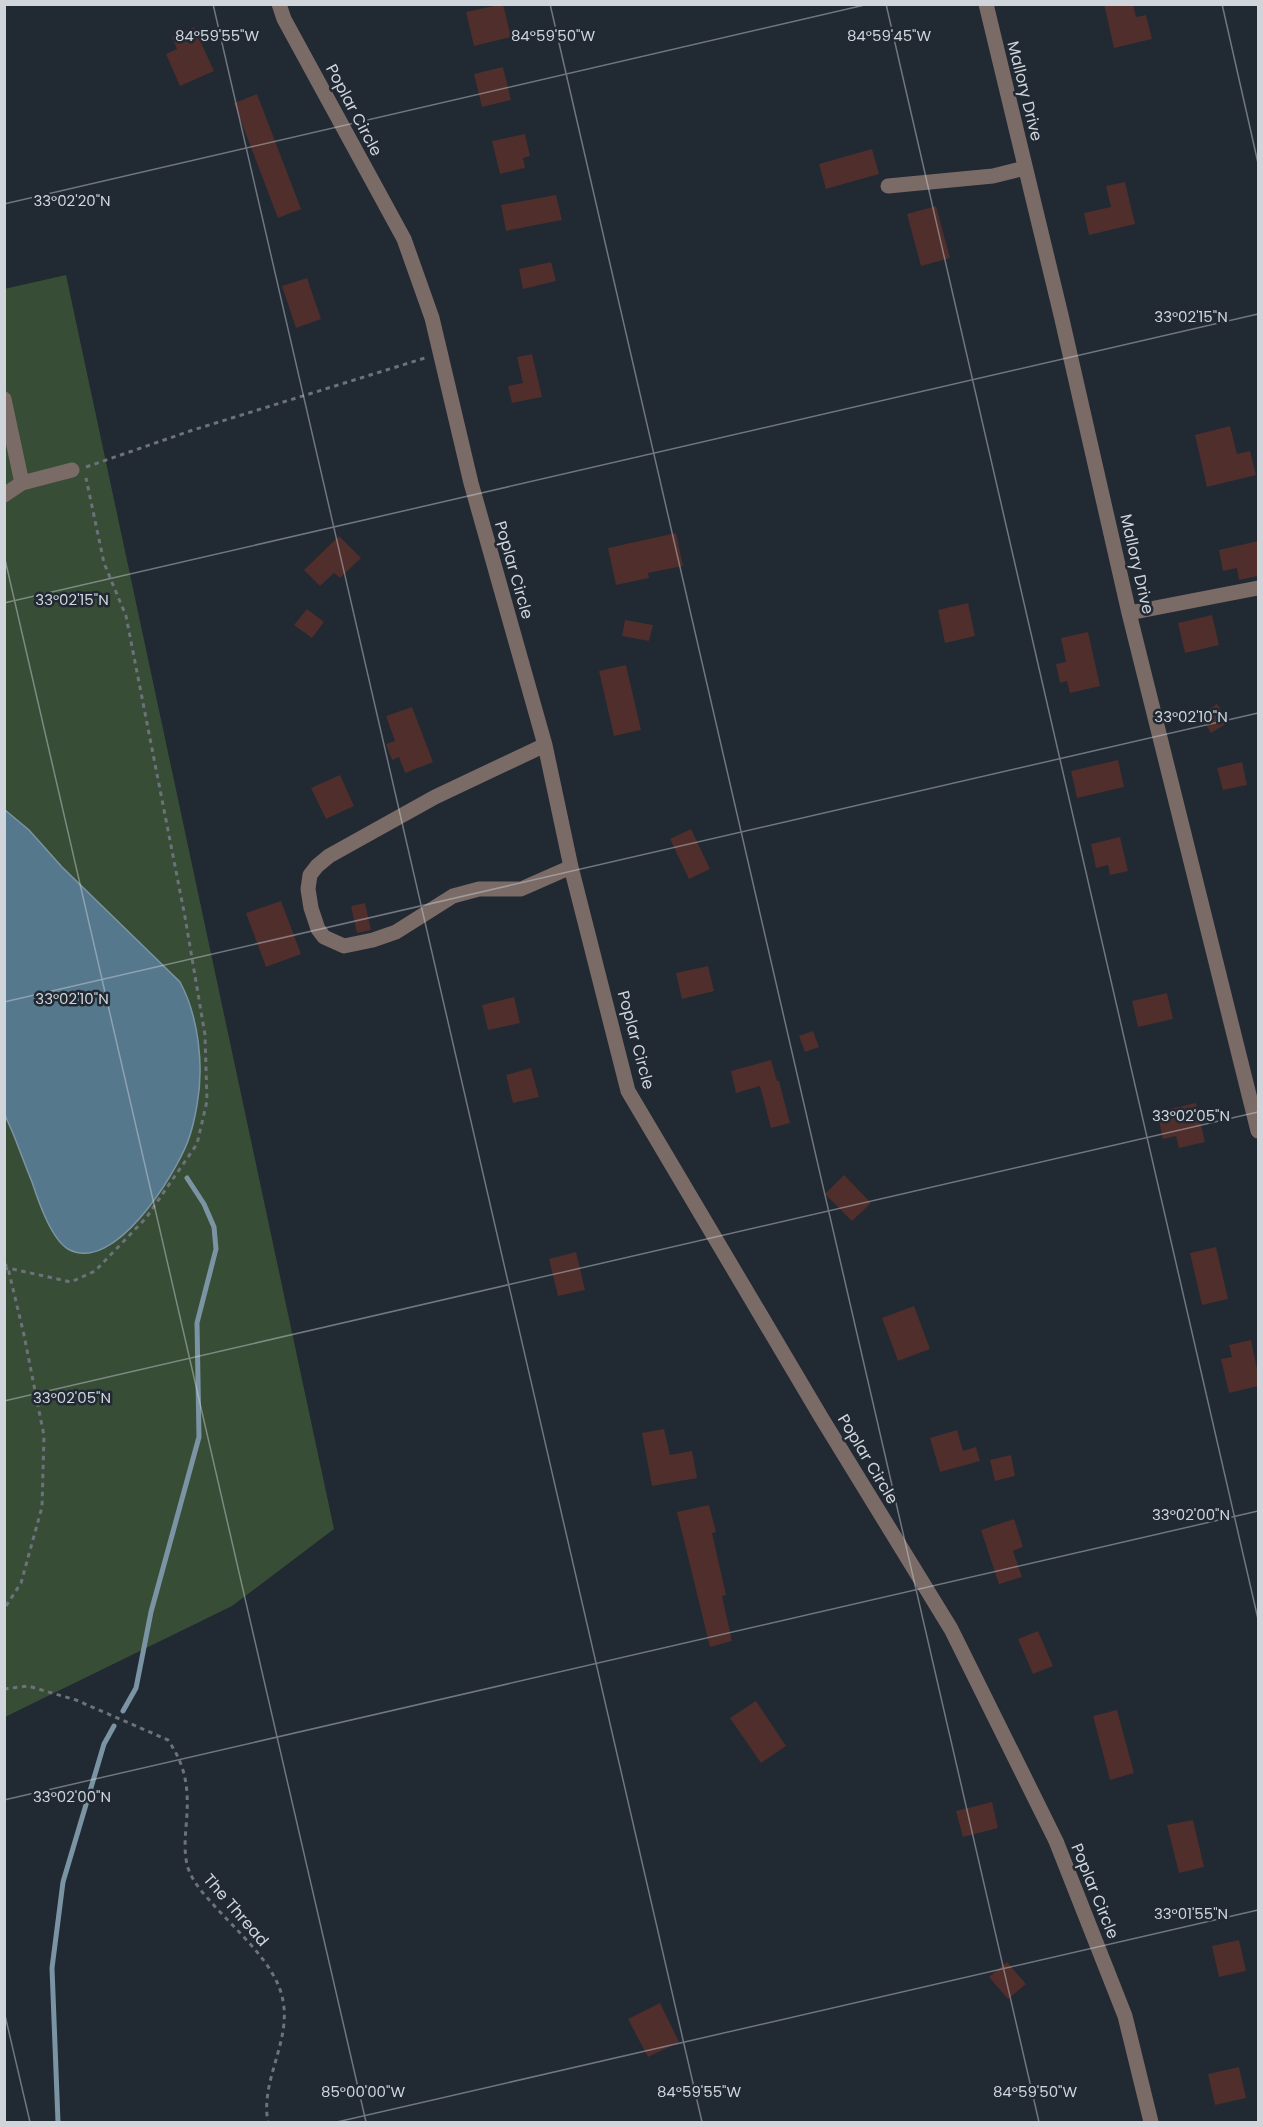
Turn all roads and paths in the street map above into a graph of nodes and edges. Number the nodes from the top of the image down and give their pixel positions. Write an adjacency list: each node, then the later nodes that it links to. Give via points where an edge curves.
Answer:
1 (279, 4): 5 (street, Poplar Circle, via 404,239)
2 (986, 4): 3 (street, Mallory Drive)
3 (1025, 168): 4 (street, via 993,176); 11 (street, Mallory Drive)
4 (888, 186)
5 (441, 353): 12 (street, Poplar Circle, via 471,483); 16 (path, via 84,468 104,563 126,616 185,917 205,1035 207,1101 197,1144 146,1218 95,1271 71,1282)
6 (4, 399): 8 (street)
7 (72, 470): 8 (street)
8 (22, 483): 9 (street)
9 (4, 495)
10 (1258, 588): 11 (street)
11 (1130, 612): 14 (street, Mallory Drive)
12 (545, 746): 13 (street, Poplar Circle); 13 (street, via 435,797 329,856 310,876 310,908 324,938 344,946 396,932 453,896 479,889 521,889)
13 (571, 867): 20 (street, Poplar Circle, via 628,1091 951,1629 1056,1841 1125,2016)
14 (1258, 1131)
15 (4, 1263): 16 (path)
16 (6, 1269): 17 (path, via 44,1436 42,1507 21,1583)
17 (4, 1609)
18 (4, 1689): 19 (path, The Thread, via 28,1686 76,1701 168,1740 177,1753 186,1775 188,1868 197,1886 273,1971 283,1998 285,2014 268,2096)
19 (268, 2122)
20 (1151, 2122)

